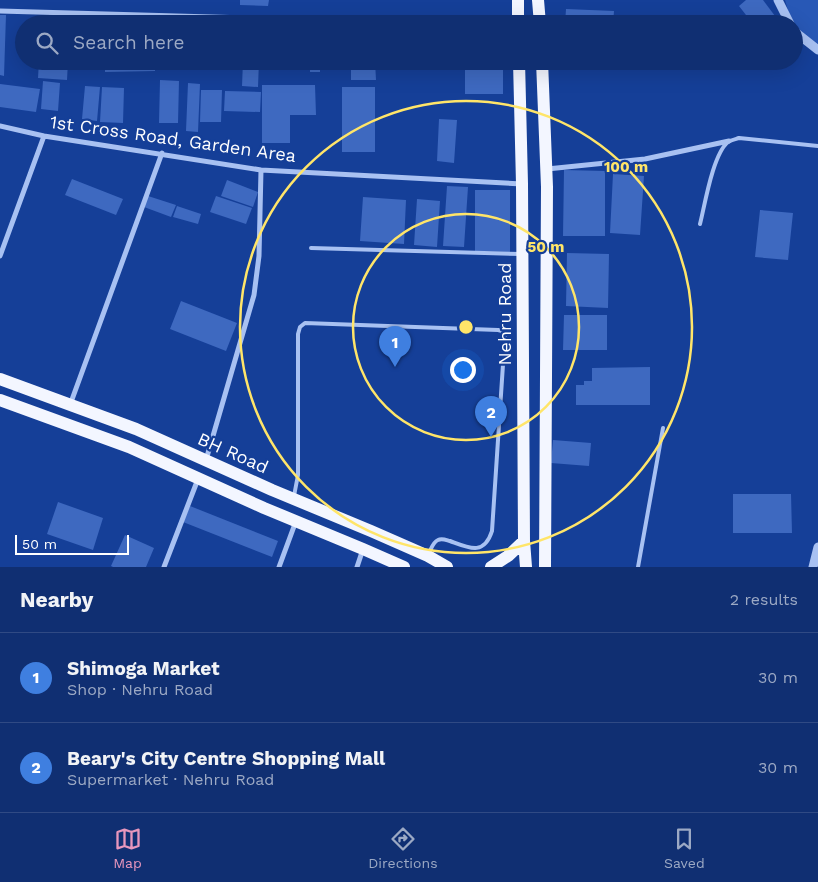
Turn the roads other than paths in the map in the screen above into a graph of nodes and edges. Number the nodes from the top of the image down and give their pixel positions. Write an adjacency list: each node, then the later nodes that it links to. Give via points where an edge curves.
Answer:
1 (518, 0): 6 (main road)
2 (538, 0): 7 (main road)
3 (778, 0): 8 (street)
4 (0, 11): 5 (street)
5 (139, 15)
6 (518, 15)
7 (539, 15)
8 (786, 15)
9 (803, 38): 10 (street)
10 (818, 50)
11 (519, 70): 20 (main road, Nehru Road)
12 (542, 70): 18 (main road)
13 (0, 126): 14 (street, 1st Cross Road, Garden Area)
14 (44, 136): 17 (street, 1st Cross Road, Garden Area); 24 (street)
15 (729, 141): 16 (lane, via 739,138); 18 (street, via 645,159); 21 (lane, via 715,166)
16 (818, 146)
17 (162, 154): 19 (street, 1st Cross Road, Garden Area); 27 (street)
18 (546, 169): 44 (main road)
19 (261, 170): 20 (street, 1st Cross Road, Garden Area); 29 (street, via 259,256 254,295)
20 (522, 184): 23 (main road, Nehru Road)
21 (700, 224)
22 (311, 248): 23 (lane)
23 (522, 254): 33 (main road, Nehru Road)
24 (0, 256)
25 (0, 379): 27 (main road, BH Road)
26 (0, 400): 30 (main road, BH Road, via 129,447)
27 (70, 405): 29 (main road, BH Road)
28 (663, 428): 45 (lane)
29 (206, 460): 31 (main road, BH Road)
30 (198, 478): 32 (main road, BH Road); 37 (street)
31 (293, 499): 36 (main road, BH Road); 36 (lane, via 298,475 300,327 305,323 502,331 505,334 492,531 483,547 475,549 444,539 434,543)
32 (296, 521): 35 (main road, BH Road); 38 (street)
33 (524, 541): 42 (main road); 43 (main road, Nehru Road)
34 (818, 547): 46 (street)
35 (363, 549): 39 (street); 40 (main road, BH Road)
36 (428, 556): 41 (main road, BH Road)
37 (164, 567)
38 (279, 567)
39 (357, 567)
40 (404, 567)
41 (447, 567)
42 (491, 567)
43 (526, 567)
44 (545, 567)
45 (638, 567)
46 (813, 567)

